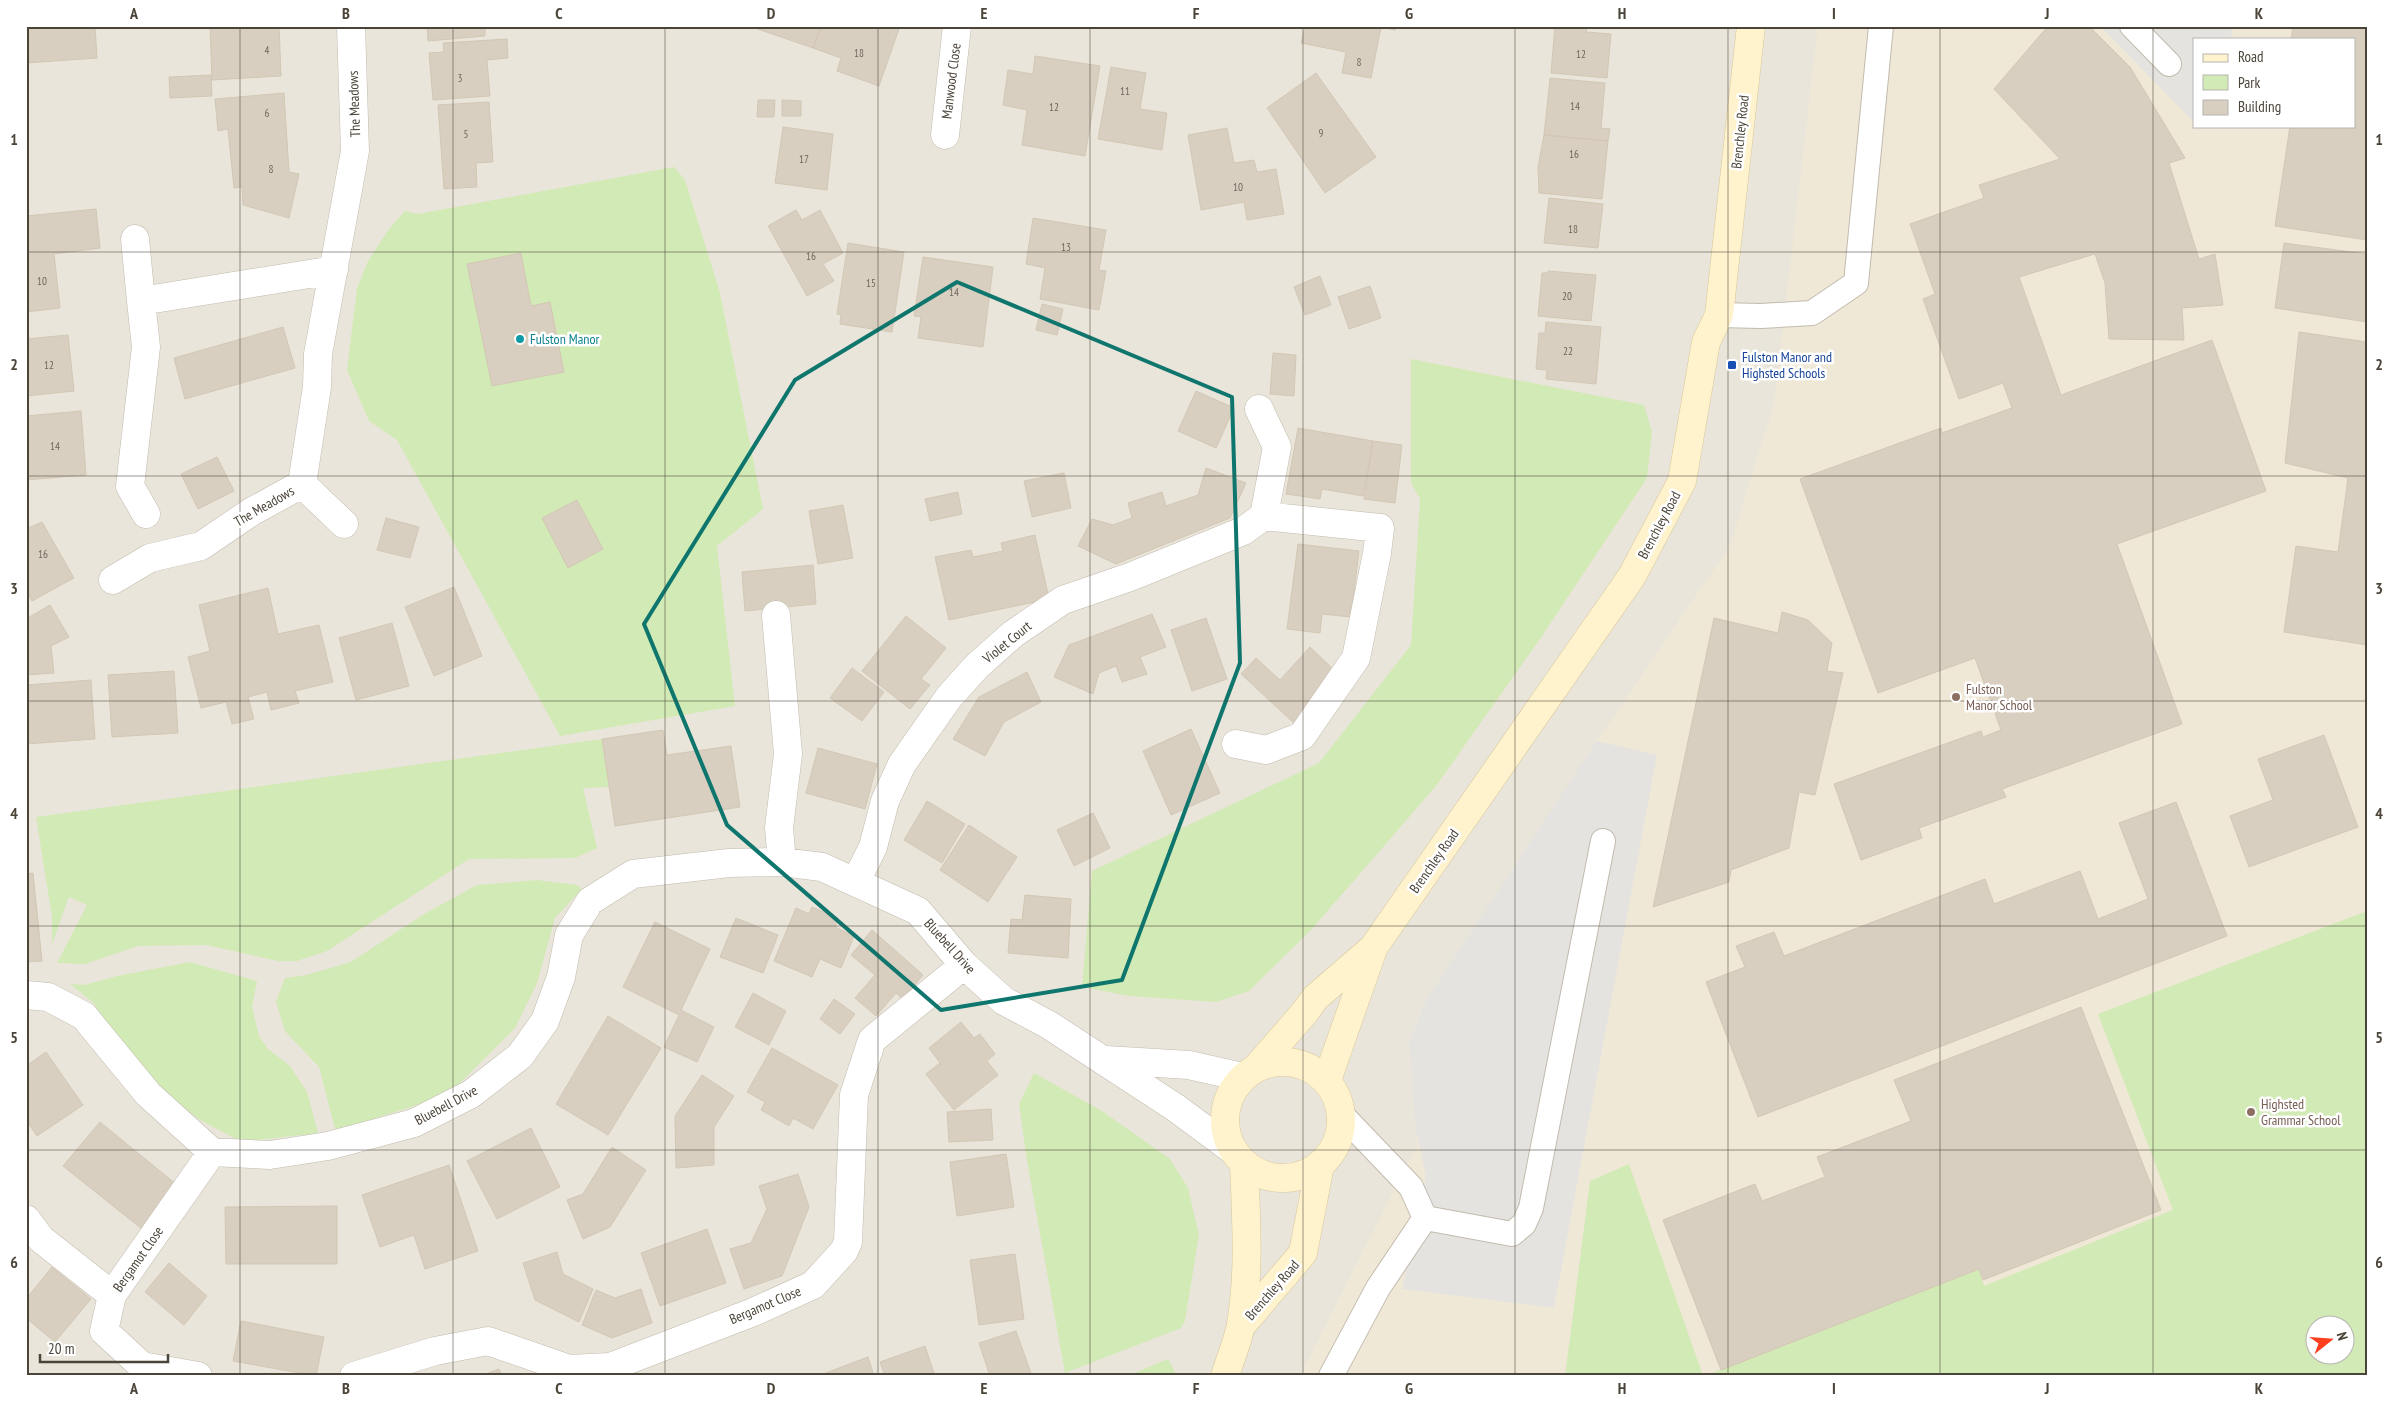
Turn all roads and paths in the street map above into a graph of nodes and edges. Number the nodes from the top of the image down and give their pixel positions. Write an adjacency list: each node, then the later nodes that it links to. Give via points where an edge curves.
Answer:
1 (350, 26): 9 (street, The Meadows, via 355,151)
2 (957, 26): 7 (street, Manwood Close)
3 (1751, 26): 11 (street, Brenchley Road)
4 (1881, 26): 11 (lane, via 1856,283 1812,313)
5 (2132, 26): 6 (lane)
6 (2169, 64)
7 (945, 135)
8 (134, 239): 10 (street)
9 (334, 270): 10 (street); 13 (street, The Meadows, via 318,354 313,416)
10 (141, 301): 14 (street, via 146,347 130,486)
11 (1719, 315): 23 (street, Brenchley Road, via 1706,342 1682,481 1632,576)
12 (1260, 409): 15 (street, via 1277,447)
13 (302, 484): 16 (street); 17 (street, The Meadows, via 251,512 201,546 150,558)
14 (146, 514)
15 (1264, 516): 19 (street, via 1380,528 1377,553 1356,658 1302,736 1266,750); 22 (street, Violet Court, via 1235,535 1063,600 1013,634 984,659 949,697 902,764 885,801 873,847)
16 (344, 524)
17 (113, 580)
18 (776, 615): 21 (street, via 788,754 779,828)
19 (1236, 744)
20 (1603, 841): 33 (lane, via 1531,1208 1524,1224 1512,1234)
21 (782, 862): 22 (street, Bluebell Drive, via 822,867); 30 (street, Bluebell Drive, via 633,874 590,901 569,935 545,1022 520,1056 471,1094 414,1123 328,1146 279,1154)
22 (856, 881): 24 (street, Bluebell Drive, via 918,911)
23 (1373, 948): 27 (street, Brenchley Road, via 1315,998); 28 (street, Brenchley Road)
24 (964, 965): 26 (street, Bluebell Drive, via 1004,1001 1050,1025); 38 (street, Bergamot Close, via 872,1040 854,1095 848,1242 844,1251 813,1285 610,1367 569,1369 488,1341 435,1351)
25 (26, 995): 30 (street, via 48,997 84,1016 148,1094)
26 (1104, 1060): 27 (street, Bluebell Drive); 31 (street, Bluebell Drive, via 1176,1108)
27 (1250, 1072): 28 (street, via 1275,1061 1295,1062 1312,1068); 31 (street, via 1232,1090 1226,1105 1227,1137)
28 (1327, 1080): 29 (street, via 1337,1096)
29 (1342, 1115): 32 (street, via 1340,1134 1333,1151); 33 (lane, via 1411,1187)
30 (212, 1152): 35 (street, Bergamot Close)
31 (1239, 1157): 32 (street, via 1258,1172 1273,1178 1306,1174); 36 (street, Brenchley Road, via 1247,1242)
32 (1320, 1165): 36 (street, Brenchley Road, via 1303,1253)
33 (1425, 1218): 40 (lane, via 1378,1288)
34 (26, 1219): 35 (street, via 41,1239)
35 (112, 1294): 37 (street, Bergamot Close, via 104,1332 142,1366)
36 (1241, 1326): 39 (street, Brenchley Road)
37 (184, 1375)
38 (354, 1376)
39 (1225, 1376)
40 (1331, 1376)

